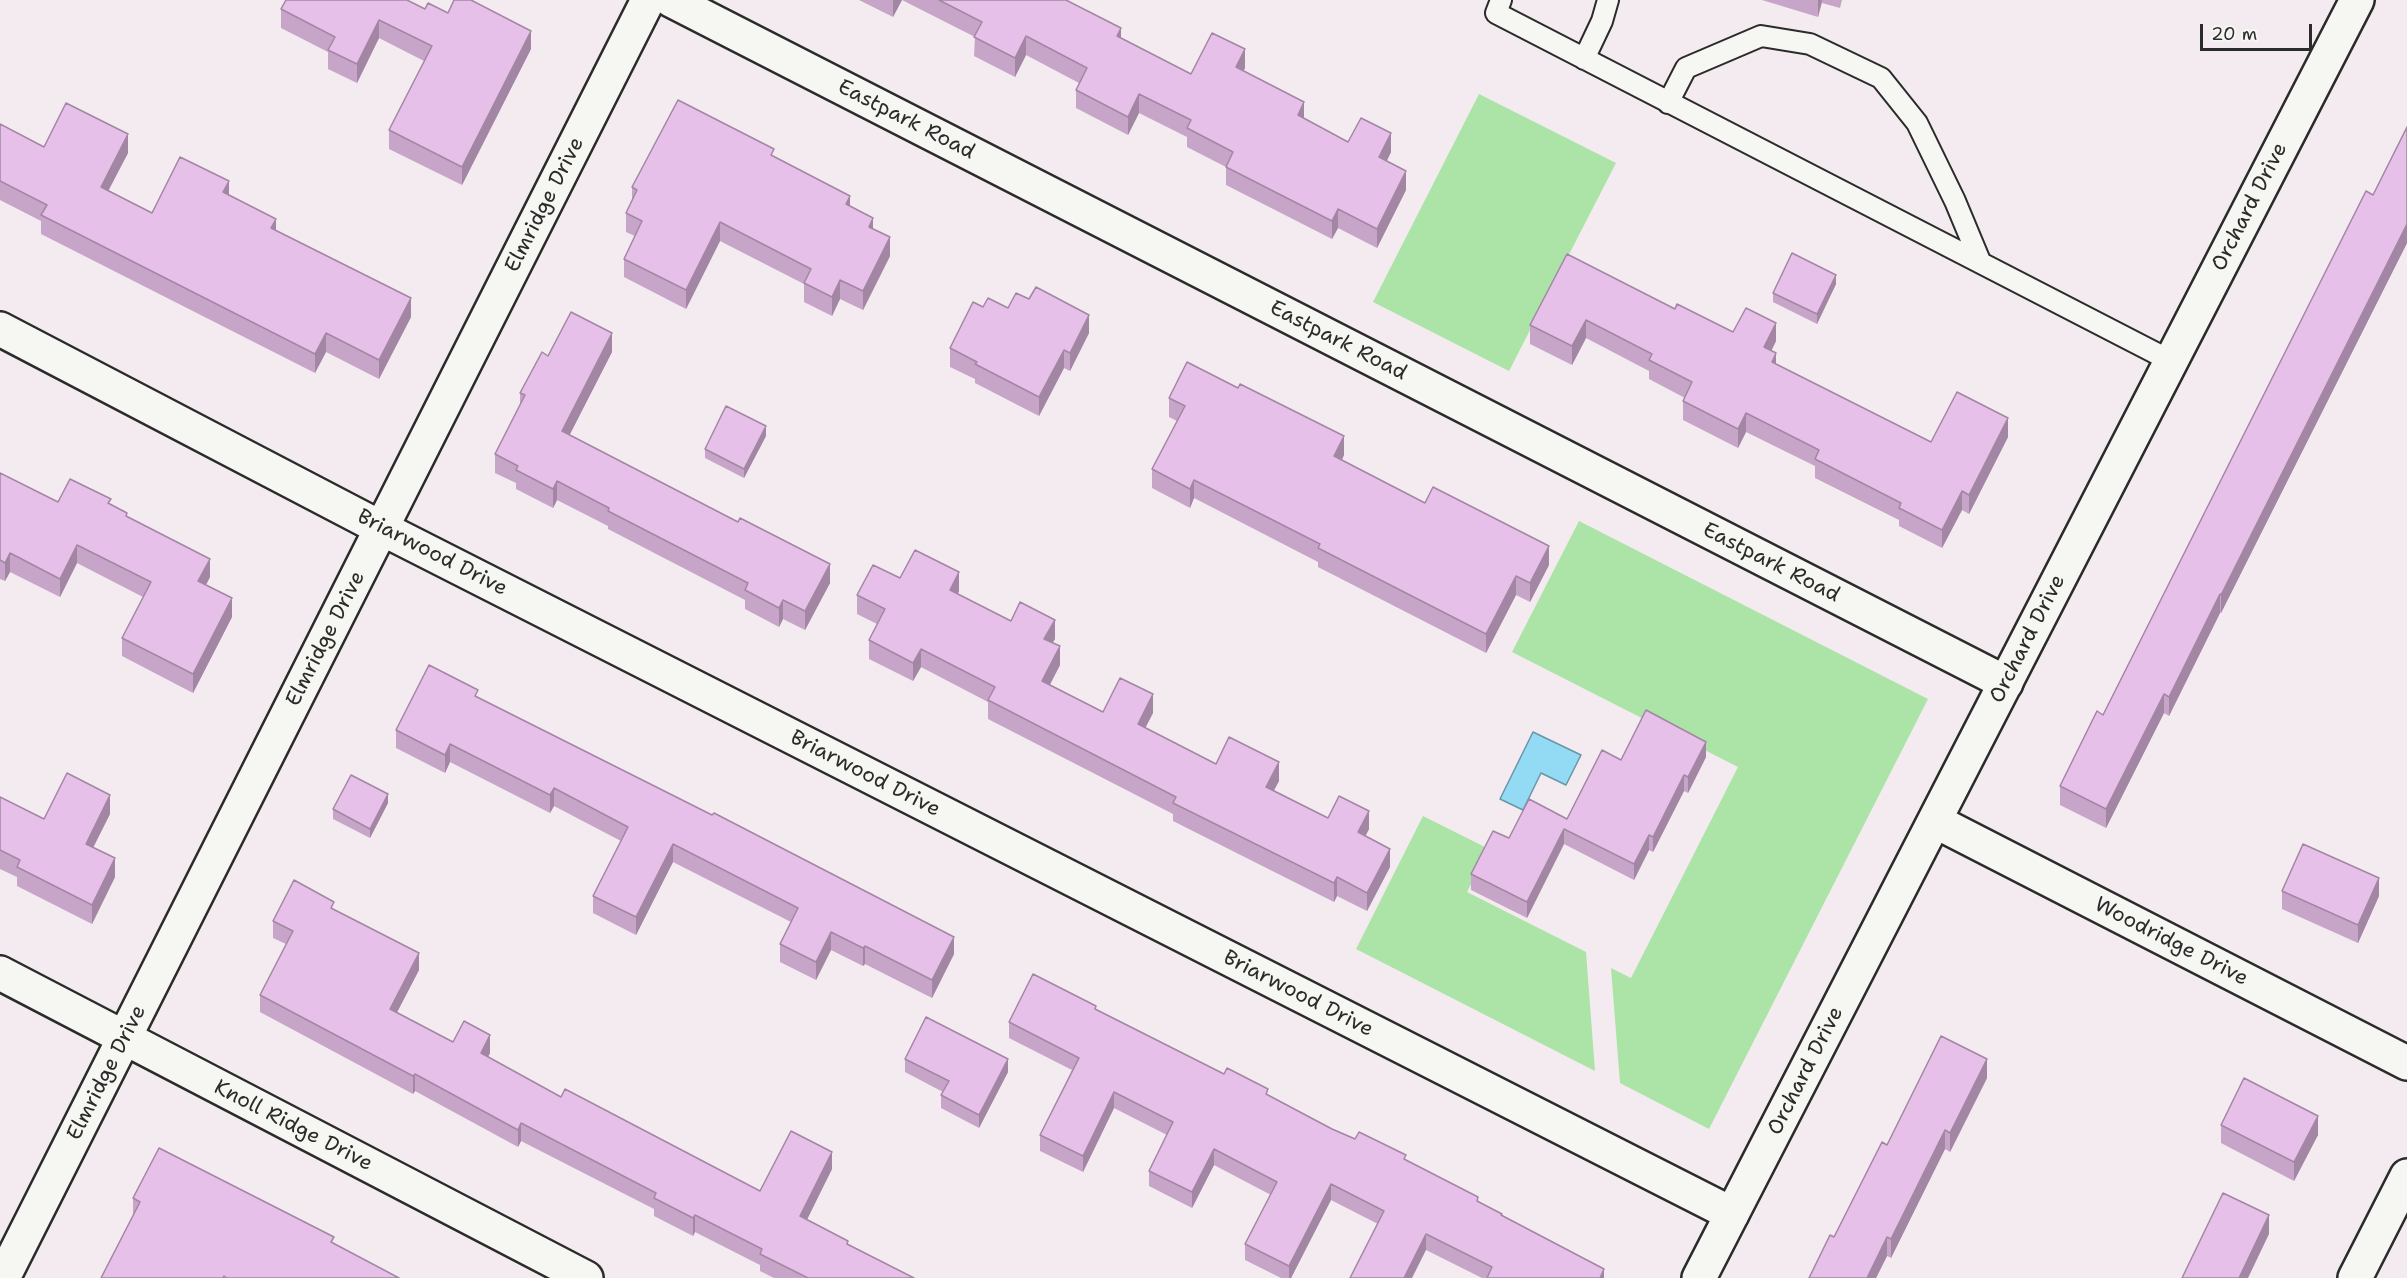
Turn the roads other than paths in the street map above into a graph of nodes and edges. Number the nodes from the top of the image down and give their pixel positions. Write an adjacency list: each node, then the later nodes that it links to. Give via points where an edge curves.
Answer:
1 (648, 0): 11 (street, Elmridge Drive)
2 (671, 0): 12 (street, Eastpark Road)
3 (1501, 0): 6 (lane, via 1497,13)
4 (1608, 0): 6 (lane)
5 (2356, 0): 10 (street, Orchard Drive)
6 (1584, 59): 7 (lane)
7 (1668, 103): 8 (lane); 8 (lane, via 1686,68 1761,36 1810,44 1881,78 1917,123)
8 (1980, 261): 10 (lane)
9 (0, 329): 11 (street, Briarwood Drive)
10 (2171, 361): 12 (street, Orchard Drive)
11 (381, 528): 15 (street, Elmridge Drive); 18 (street, Briarwood Drive)
12 (2006, 683): 13 (street, Orchard Drive)
13 (1935, 821): 16 (street, Woodridge Drive); 18 (street, Orchard Drive)
14 (0, 973): 15 (street, Knoll Ridge Drive)
15 (124, 1038): 19 (street, Elmridge Drive); 20 (street, Knoll Ridge Drive)
16 (2407, 1063)
17 (2407, 1176): 22 (street)
18 (1732, 1214): 21 (street, Orchard Drive)
19 (3, 1278)
20 (586, 1278)
21 (1699, 1278)
22 (2355, 1278)

